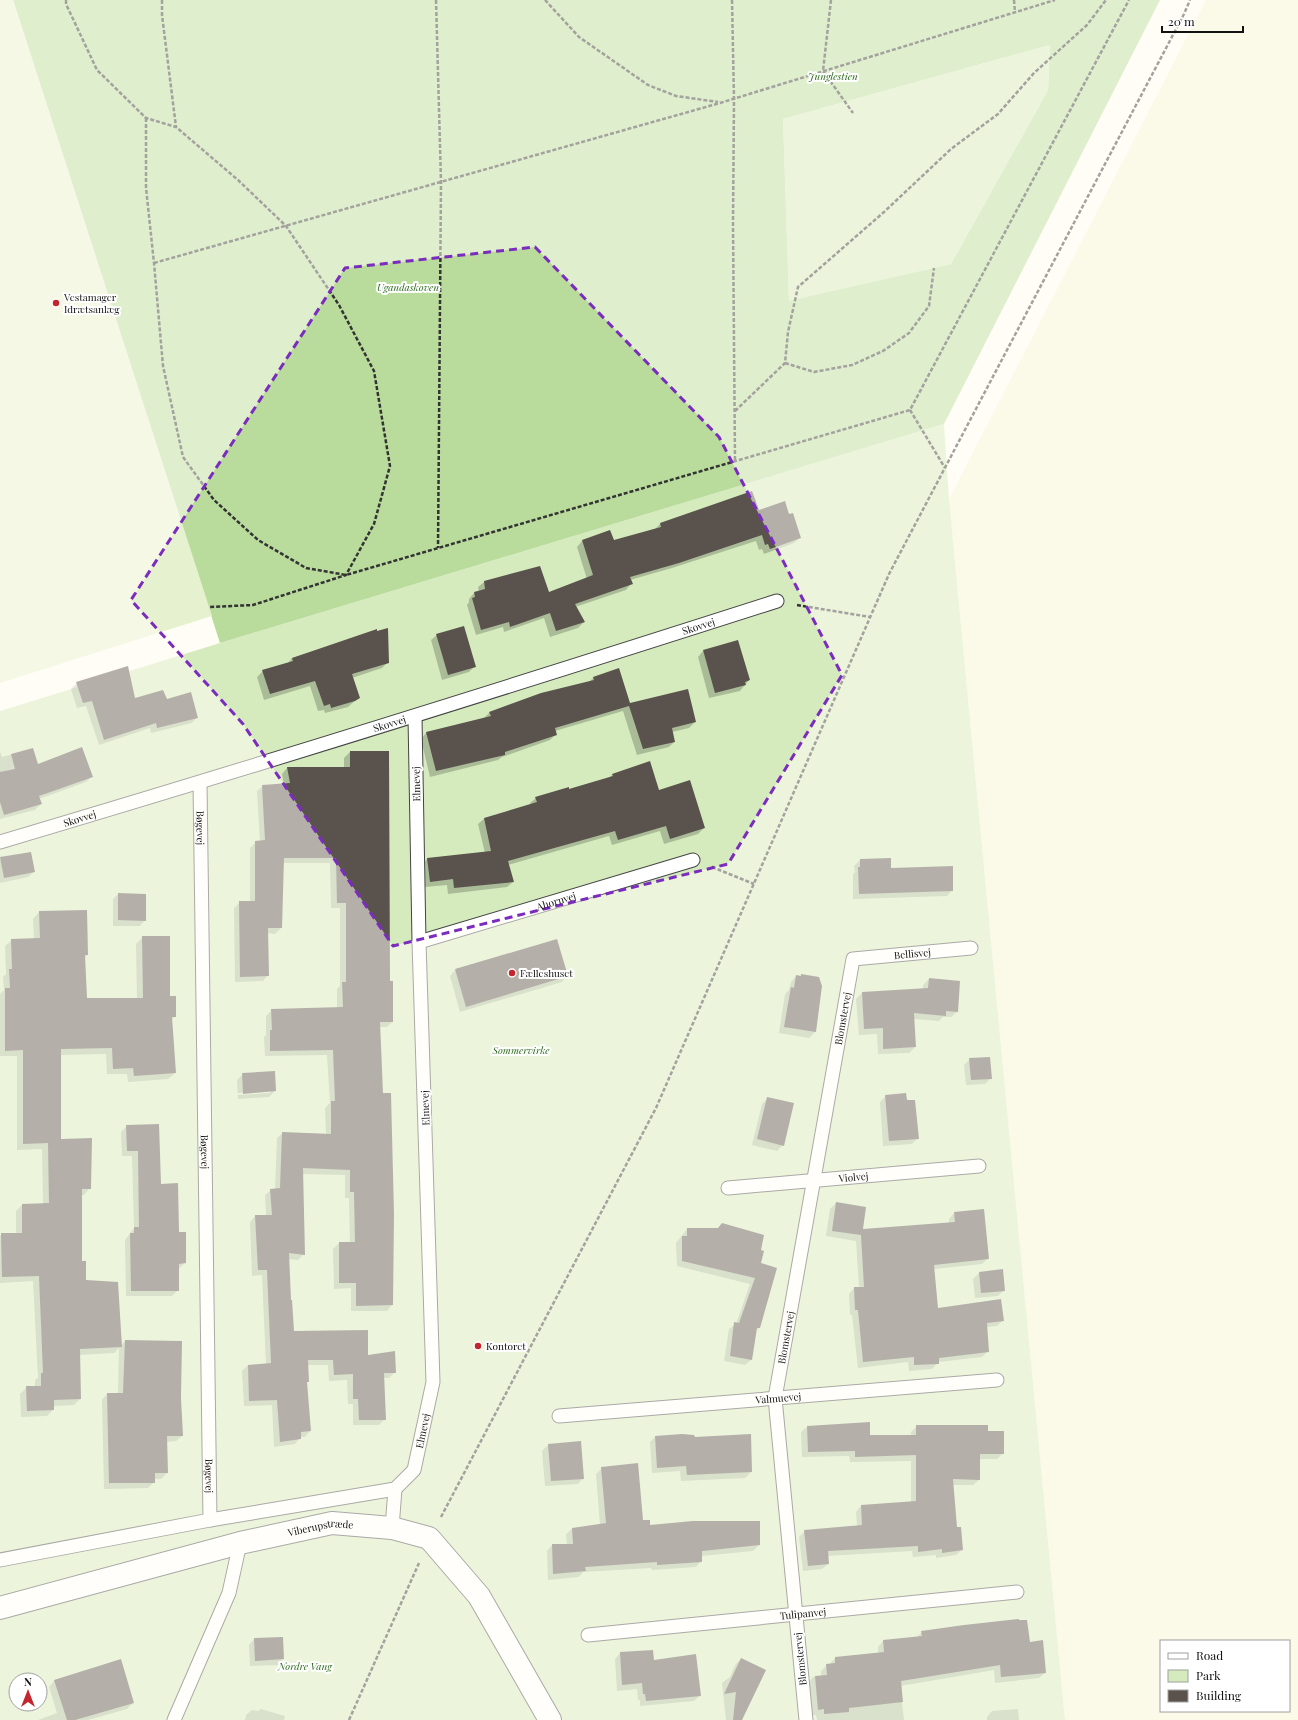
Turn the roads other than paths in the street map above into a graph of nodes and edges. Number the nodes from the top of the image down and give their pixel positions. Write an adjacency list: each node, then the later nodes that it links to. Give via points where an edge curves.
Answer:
1 (777, 601): 2 (lane, Skovvej)
2 (415, 717): 3 (lane, Skovvej); 6 (lane, Elmevej)
3 (200, 783): 4 (lane, Skovvej); 16 (lane, Bøgevej)
4 (0, 842)
5 (693, 860): 6 (lane, Ahornvej)
6 (419, 942): 15 (lane, Elmevej, via 434,1382 414,1470)
7 (971, 948): 8 (lane, Bellisvej)
8 (853, 958): 10 (lane, Blomstervej)
9 (979, 1166): 10 (lane, Violvej)
10 (814, 1182): 11 (lane, Violvej); 13 (lane, Blomstervej)
11 (728, 1188)
12 (997, 1380): 13 (lane, Valmuevej)
13 (775, 1398): 14 (lane, Valmuevej); 22 (lane, Blomstervej)
14 (559, 1416)
15 (395, 1489): 16 (lane); 17 (lane)
16 (210, 1520): 19 (lane)
17 (392, 1528): 18 (street, Viberupstræde, via 332,1523); 25 (street, Viberupstræde, via 429,1538 479,1596)
18 (240, 1543): 21 (street, Viberupstræde); 24 (lane, via 229,1593)
19 (0, 1560)
20 (1017, 1592): 22 (lane, Tulipanvej)
21 (0, 1608)
22 (796, 1614): 23 (lane, Tulipanvej); 26 (lane, Blomstervej)
23 (588, 1634)
24 (174, 1720)
25 (550, 1720)
26 (806, 1720)

